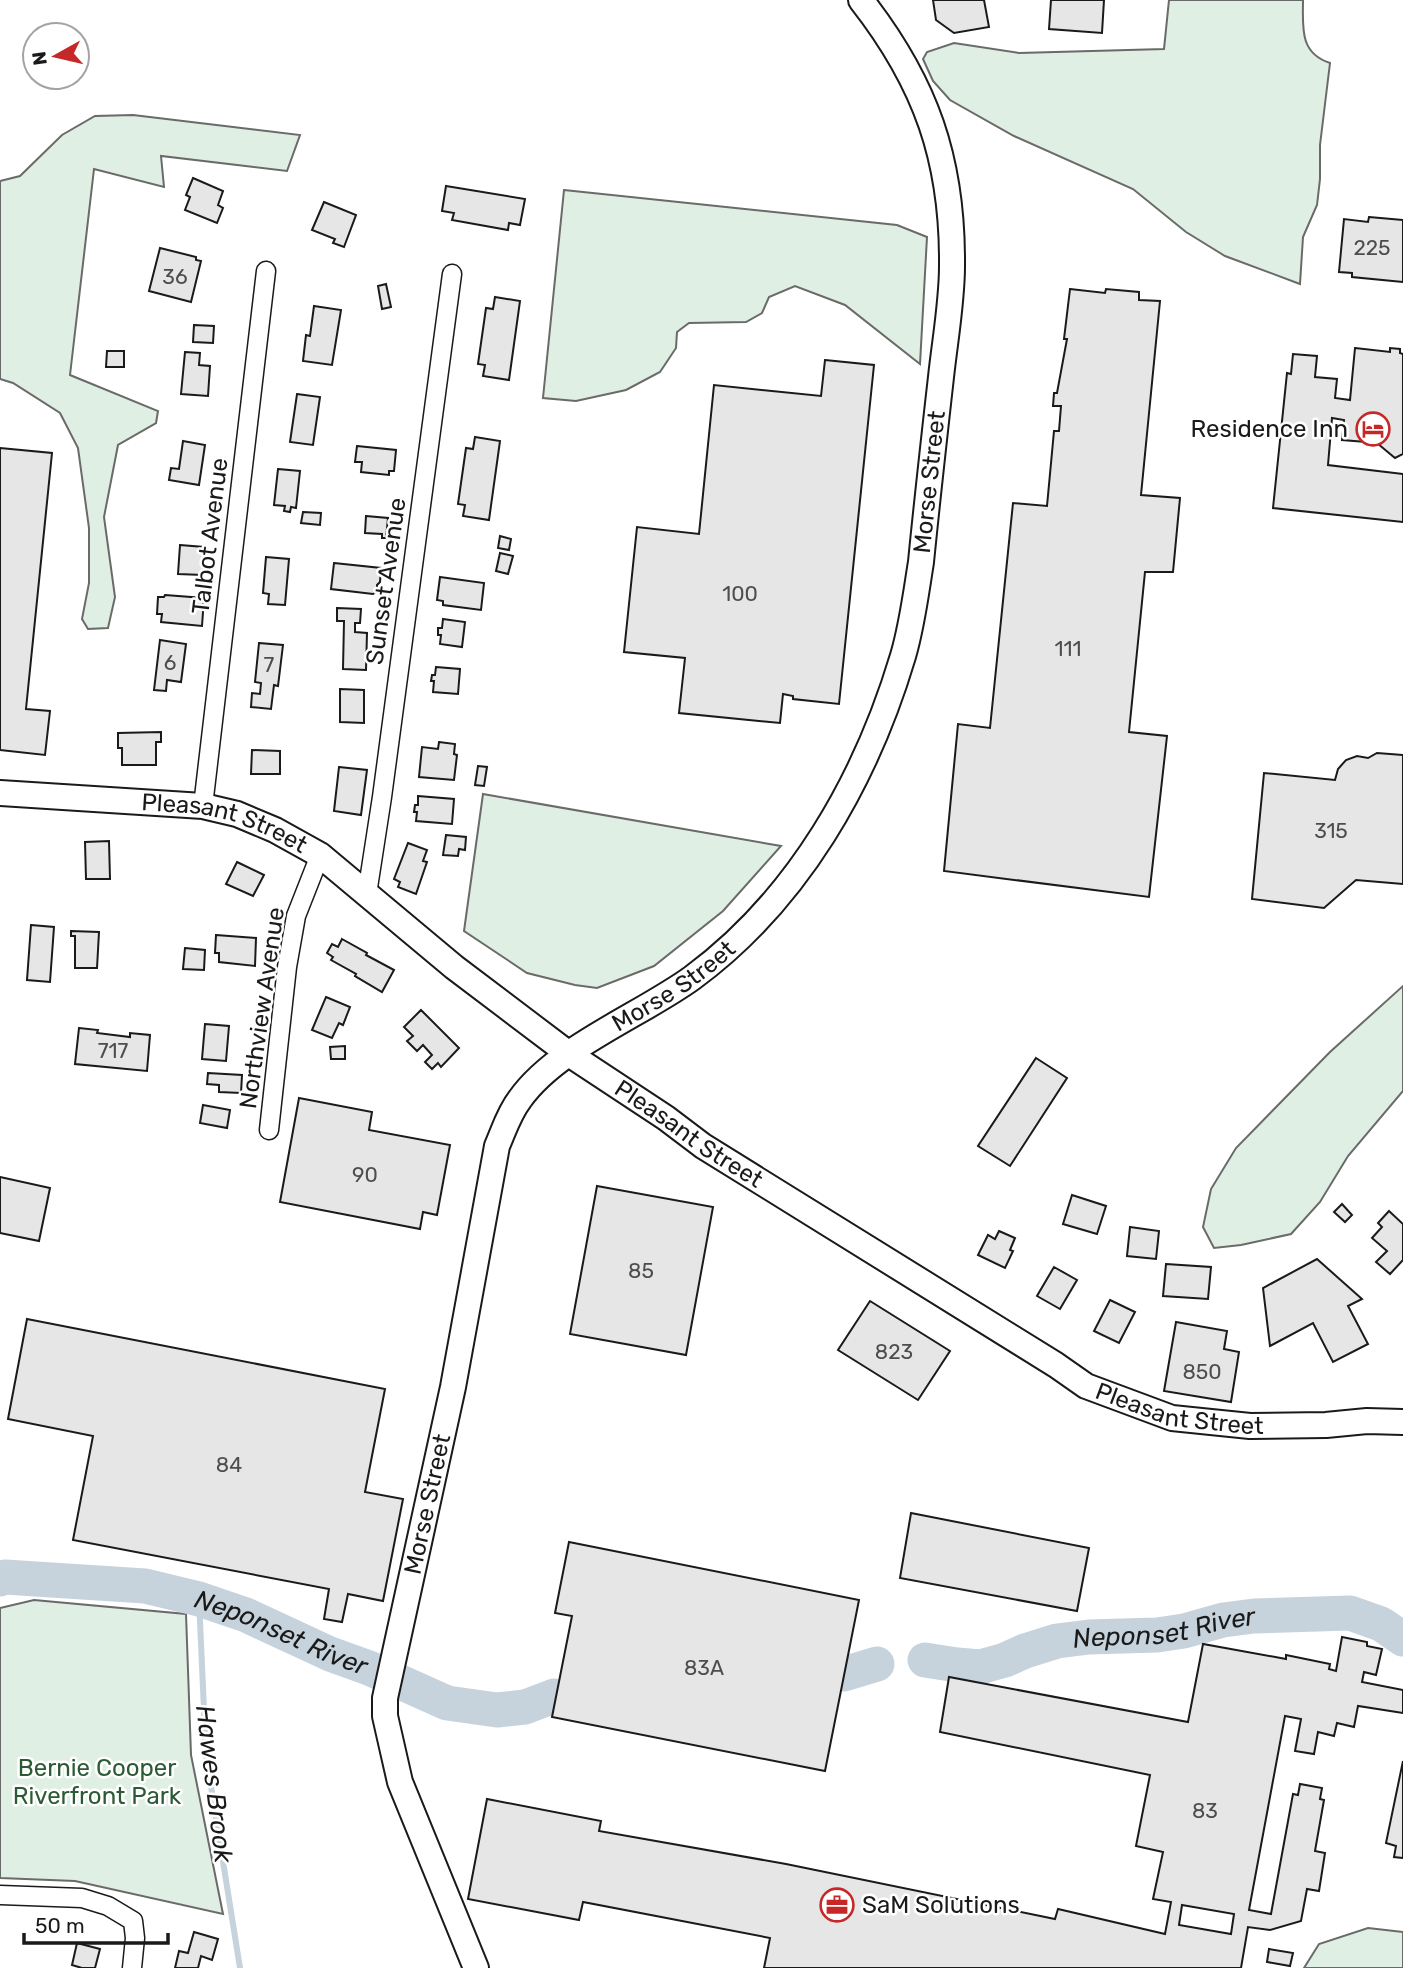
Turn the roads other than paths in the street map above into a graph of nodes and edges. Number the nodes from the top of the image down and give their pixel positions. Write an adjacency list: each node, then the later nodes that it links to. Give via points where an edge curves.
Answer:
1 (860, 0): 8 (street, Morse Street, via 888,36 917,87 937,139 951,211 952,268 945,341 921,562 904,654 883,714 846,794 816,849 791,882 707,966)
2 (266, 271): 5 (street, Talbot Avenue)
3 (452, 274): 7 (street, Sunset Avenue)
4 (0, 793): 5 (street, Pleasant Street)
5 (203, 806): 6 (street, Pleasant Street, via 237,814)
6 (320, 855): 7 (street, Pleasant Street); 9 (street, Northview Avenue, via 296,916)
7 (367, 894): 8 (street, Pleasant Street, via 433,952)
8 (569, 1054): 10 (street, Pleasant Street, via 703,1146 1086,1386 1172,1418 1250,1426); 13 (street, Morse Street, via 521,1098 497,1146 453,1387 385,1698 400,1782)
9 (269, 1130)
10 (1403, 1422)
11 (0, 1895): 12 (street, via 82,1898 108,1906 133,1921)
12 (132, 1968)
13 (476, 1968)

